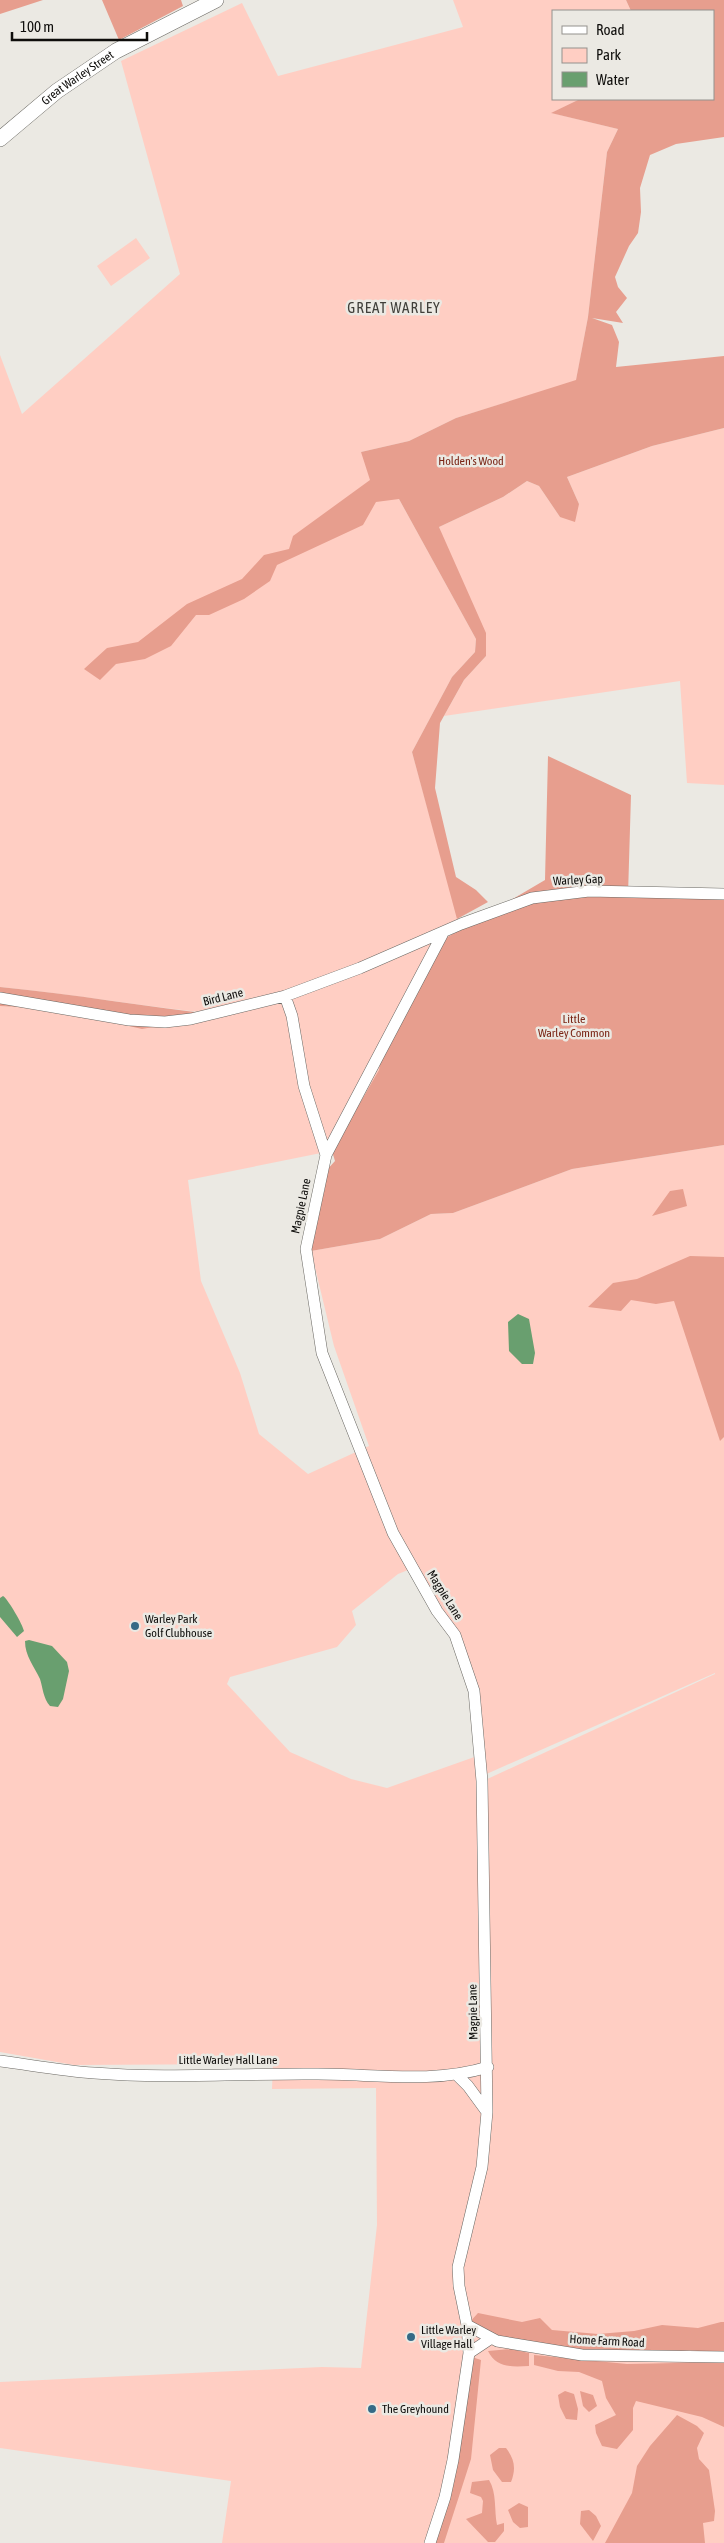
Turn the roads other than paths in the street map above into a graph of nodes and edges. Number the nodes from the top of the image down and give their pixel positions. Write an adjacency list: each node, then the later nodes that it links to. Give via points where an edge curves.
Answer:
1 (216, 0): 2 (main road, Great Warley Street, via 116,51 57,91)
2 (0, 139)
3 (724, 894): 4 (street, Warley Gap, via 589,891 555,894 532,898)
4 (442, 934): 5 (street, Bird Lane); 7 (street, Magpie Lane)
5 (285, 996): 6 (street, Bird Lane, via 191,1019 165,1022 129,1020); 7 (street, Magpie Lane, via 292,1016 304,1086)
6 (0, 998)
7 (326, 1155): 9 (street, Magpie Lane, via 306,1249 322,1353 393,1533 437,1611 455,1635 474,1691 482,1781)
8 (0, 2060): 10 (street, Little Warley Hall Lane, via 104,2074)
9 (488, 2067): 10 (street, Little Warley Hall Lane); 11 (street, Magpie Lane)
10 (457, 2075): 11 (street)
11 (487, 2112): 12 (street, Magpie Lane, via 482,2167 458,2267)
12 (467, 2324): 13 (street, Home Farm Road); 14 (street, Magpie Lane)
13 (490, 2339): 14 (street); 15 (street, Home Farm Road, via 582,2356)
14 (468, 2353): 16 (street, Magpie Lane, via 453,2460)
15 (724, 2357)
16 (430, 2543)

